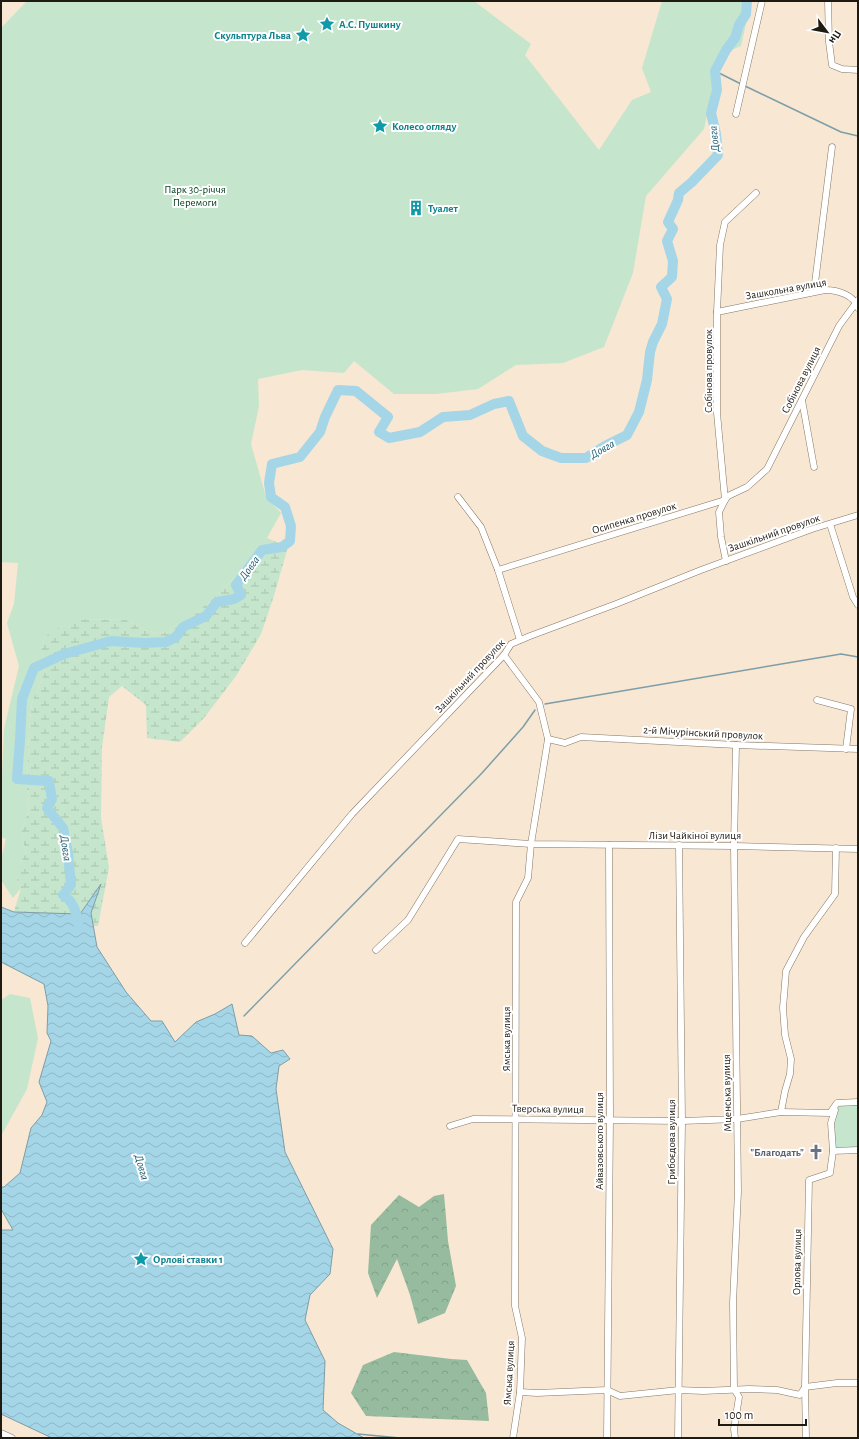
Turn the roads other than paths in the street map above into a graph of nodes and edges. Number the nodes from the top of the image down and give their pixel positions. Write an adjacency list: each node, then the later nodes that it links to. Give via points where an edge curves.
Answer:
1 (762, 1): 4 (street)
2 (828, 1): 3 (street, via 832,65)
3 (858, 70)
4 (736, 114)
5 (832, 147): 7 (street, via 815,283)
6 (756, 193): 9 (street, Собінова провулок, via 725,222 720,245)
7 (825, 290): 8 (street, Зашкольна вулиця, via 843,293); 9 (street, Зашкольна вулиця)
8 (857, 303): 10 (street, Собінова вулиця, via 839,326)
9 (717, 312): 14 (street, Собінова провулок, via 717,413)
10 (802, 400): 11 (street); 12 (street, Собінова вулиця)
11 (814, 467)
12 (767, 469): 14 (street, Осипенка провулок, via 747,487)
13 (458, 497): 18 (street, via 481,528)
14 (725, 500): 17 (street, Собінова провулок, via 719,512); 18 (street, Осипенка провулок)
15 (858, 515): 16 (street, Зашкільний провулок)
16 (830, 524): 17 (street, Зашкільний провулок); 19 (street, via 853,597)
17 (726, 560): 20 (street, Зашкільний провулок)
18 (498, 570): 20 (street)
19 (858, 605)
20 (520, 640): 21 (street, Зашкільний провулок, via 511,644)
21 (504, 655): 23 (street, Ямська вулиця, via 539,702); 33 (street, Зашкільний провулок, via 352,814)
22 (817, 700): 25 (street, via 851,709)
23 (548, 739): 24 (street, 2-й Мічурінський провулок, via 565,743 581,737); 27 (street, Ямська вулиця)
24 (736, 745): 25 (street, 2-й Мічурінський провулок); 30 (street, Мценська вулиця)
25 (846, 749): 26 (street, 2-й Мічурінський провулок)
26 (858, 749)
27 (531, 844): 28 (street, Лізи Чайкіної вулиця); 34 (street, Лізи Чайкіної вулиця, via 458,839 408,920); 38 (street, Ямська вулиця, via 528,878 516,902)
28 (609, 845): 29 (street, Лізи Чайкіної вулиця); 40 (street, Айвазовського вулиця)
29 (679, 845): 30 (street, Лізи Чайкіної вулиця); 41 (street, Грибоєдова вулиця)
30 (734, 846): 31 (street, Лізи Чайкіної вулиця); 39 (street, Мценська вулиця)
31 (836, 848): 32 (street, Лізи Чайкіної вулиця); 37 (street, via 835,894 804,937 786,971 783,1008 791,1066)
32 (858, 849)
33 (245, 943)
34 (376, 950)
35 (858, 1102): 36 (street)
36 (837, 1103): 37 (street, Тверська вулиця, via 830,1113); 44 (street, Орлова вулиця, via 831,1123)
37 (781, 1112): 39 (street, Тверська вулиця)
38 (515, 1119): 40 (street, Тверська вулиця); 42 (street, Тверська вулиця, via 473,1119); 50 (street, Ямська вулиця, via 515,1306 522,1338)
39 (737, 1119): 41 (street, Тверська вулиця); 47 (street, Мценська вулиця)
40 (610, 1120): 41 (street, Тверська вулиця); 48 (street, Айвазовського вулиця)
41 (682, 1120): 49 (street, Грибоєдова вулиця)
42 (450, 1126)
43 (858, 1150): 44 (street)
44 (833, 1151): 46 (street, Орлова вулиця, via 830,1173 809,1180)
45 (858, 1383): 46 (street)
46 (805, 1387): 47 (street, via 800,1395 777,1390); 57 (street, Орлова вулиця)
47 (734, 1389): 49 (street, via 703,1392); 56 (street, Мценська вулиця, via 739,1397)
48 (607, 1390): 49 (street, via 620,1396); 50 (street); 54 (street, Айвазовського вулиця)
49 (679, 1390): 55 (street, Грибоєдова вулиця)
50 (520, 1392): 53 (street, Ямська вулиця)
51 (1, 1433): 52 (street)
52 (12, 1438)
53 (513, 1438)
54 (607, 1438)
55 (678, 1438)
56 (734, 1438)
57 (806, 1438)

